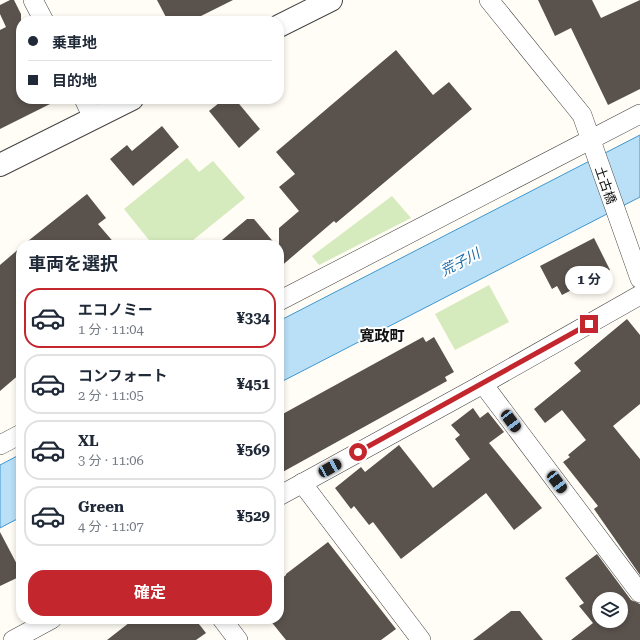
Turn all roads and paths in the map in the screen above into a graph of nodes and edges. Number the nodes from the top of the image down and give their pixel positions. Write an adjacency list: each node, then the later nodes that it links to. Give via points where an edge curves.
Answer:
1 (33, 0): 4 (street)
2 (331, 0): 5 (street)
3 (489, 0): 10 (street, 土古橋, via 582,115)
4 (41, 16)
5 (284, 24)
6 (86, 104): 9 (street)
7 (122, 104): 9 (street)
8 (640, 114): 10 (street)
9 (93, 118): 11 (street)
10 (592, 145): 12 (street, 土古橋); 14 (street)
11 (0, 164)
12 (640, 279)
13 (640, 295): 15 (street)
14 (284, 298)
15 (483, 384): 18 (street); 20 (street)
16 (16, 437): 17 (street)
17 (0, 445)
18 (302, 483): 19 (street); 26 (street)
19 (284, 493)
20 (640, 593)
21 (47, 624): 23 (street)
22 (226, 624): 25 (street)
23 (37, 635): 24 (street)
24 (13, 640)
25 (238, 640)
26 (421, 640)

